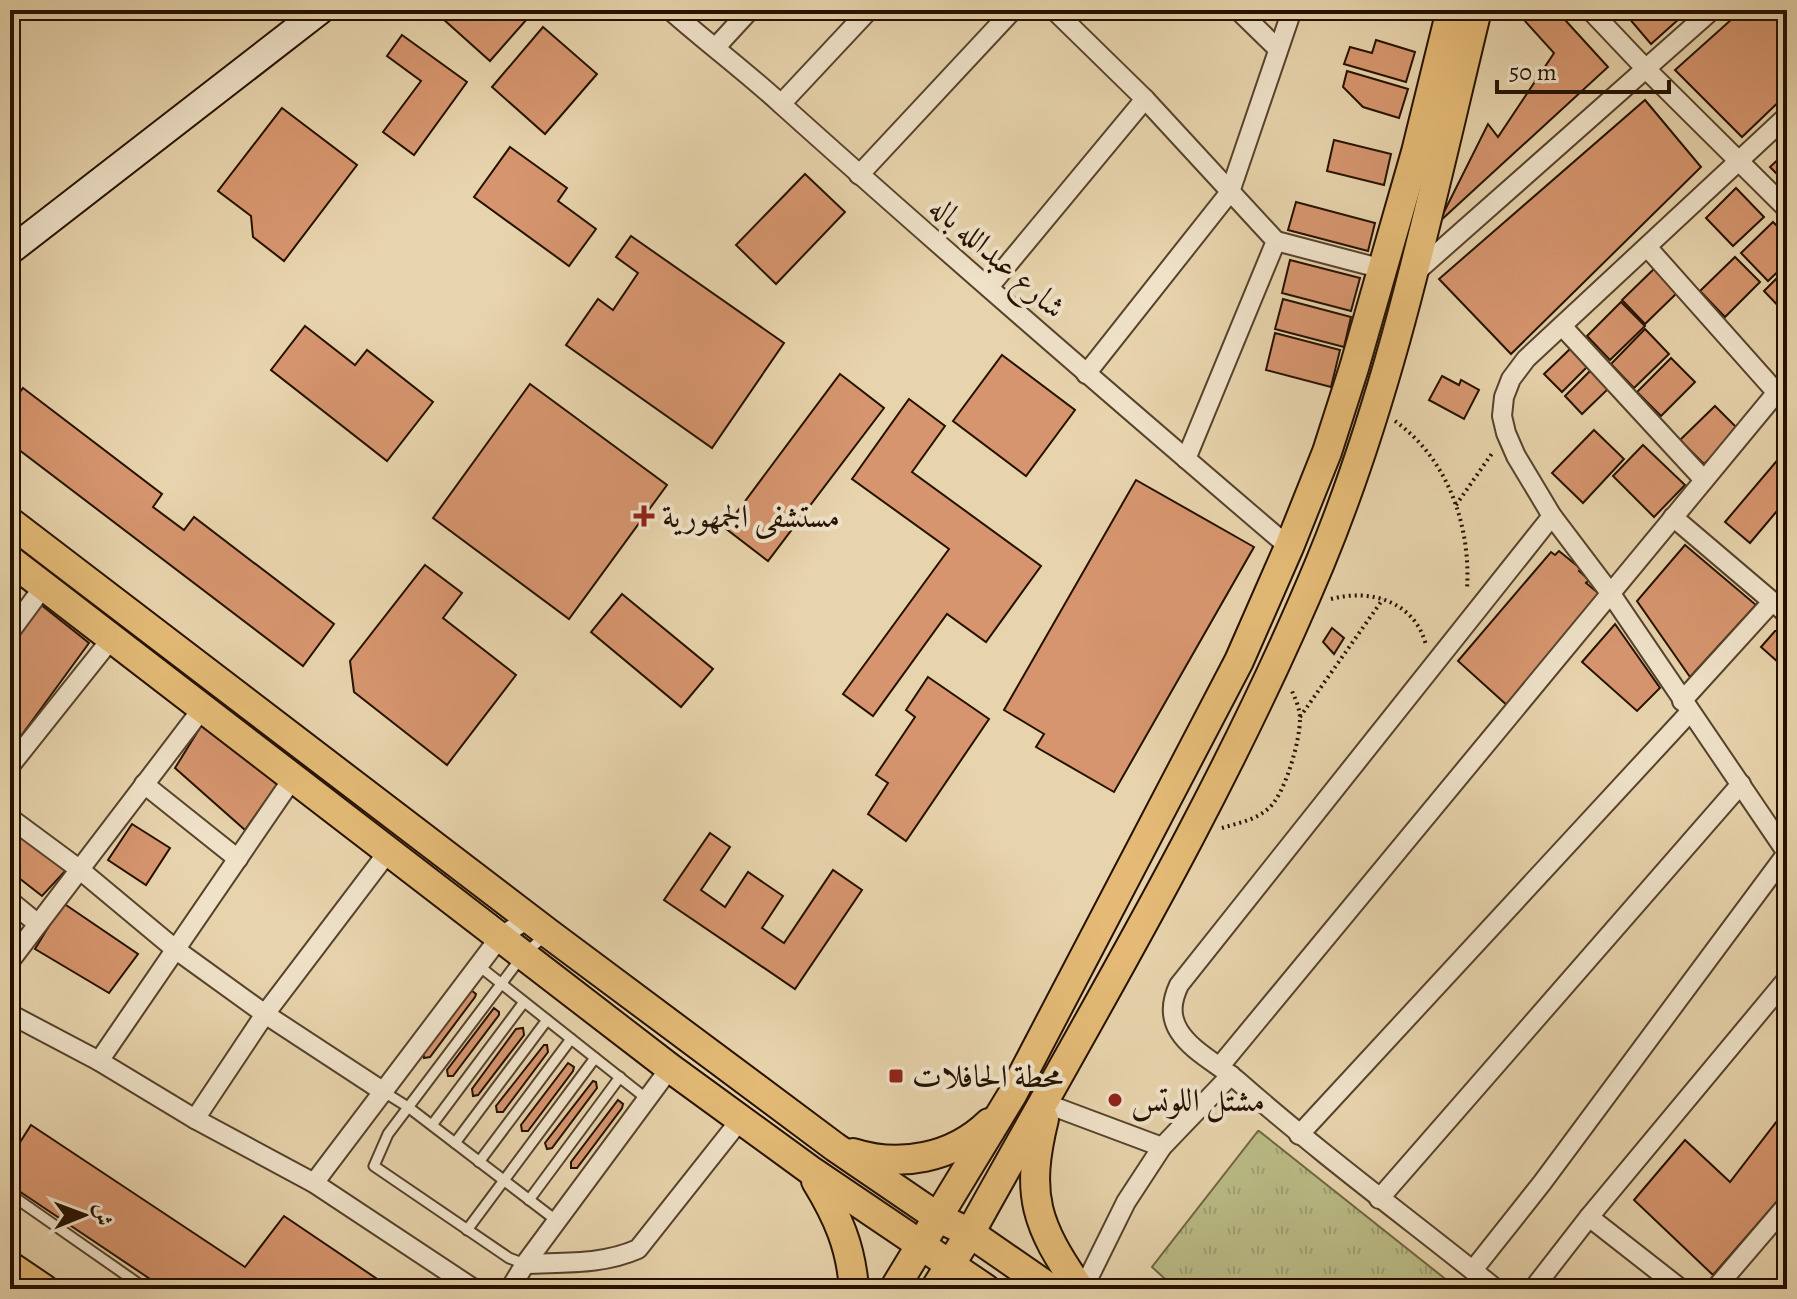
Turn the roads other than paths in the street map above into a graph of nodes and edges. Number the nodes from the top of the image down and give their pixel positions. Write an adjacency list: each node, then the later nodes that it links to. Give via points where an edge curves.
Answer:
1 (321, 10): 25 (street)
2 (670, 10): 13 (street, شارع عبدالله باله)
3 (750, 10): 13 (street)
4 (869, 10): 17 (street)
5 (1013, 10): 20 (street)
6 (1054, 10): 16 (street)
7 (1238, 10): 14 (street)
8 (1292, 10): 14 (street)
9 (1451, 10): 26 (main road)
10 (1477, 10): 27 (main road)
11 (1590, 10): 15 (street)
12 (1712, 10): 15 (street)
13 (716, 47): 17 (street, شارع عبدالله باله)
14 (1278, 49): 21 (street)
15 (1645, 68): 19 (street); 27 (street)
16 (1145, 99): 21 (street); 28 (street)
17 (781, 104): 20 (street, شارع عبدالله باله)
18 (1787, 116): 19 (street)
19 (1738, 163): 22 (street); 24 (street)
20 (859, 175): 28 (street, شارع عبدالله باله)
21 (1230, 192): 23 (street); 30 (street)
22 (1787, 209)
23 (1276, 241): 26 (street); 32 (street)
24 (1648, 248): 29 (street); 31 (street)
25 (10, 251)
26 (1383, 269): 37 (main road, via 1327,452)
27 (1411, 276): 77 (main road, via 1357,462 1269,681)
28 (989, 287): 30 (street, شارع عبدالله باله)
29 (1562, 326): 33 (street); 34 (street, via 1511,379 1502,416 1516,456)
30 (1086, 374): 32 (street, شارع عبدالله باله)
31 (1782, 386): 33 (street)
32 (1186, 459): 37 (street, شارع عبدالله باله)
33 (1704, 480): 35 (street)
34 (1552, 516): 40 (street); 74 (street, via 1179,985 1172,1010 1176,1027 1185,1041)
35 (1673, 517): 40 (street); 41 (street)
36 (10, 522): 58 (main road)
37 (1289, 547): 78 (main road, via 1239,661)
38 (10, 560): 39 (main road)
39 (44, 586): 43 (street); 44 (main road)
40 (1611, 594): 45 (street); 74 (street)
41 (1772, 602): 42 (street); 45 (street)
42 (1787, 614)
43 (10, 632)
44 (112, 638): 46 (main road); 47 (street)
45 (1686, 707): 50 (street); 84 (street)
46 (202, 709): 48 (main road); 49 (street)
47 (10, 766)
48 (293, 778): 53 (main road); 54 (street)
49 (144, 784): 54 (street); 55 (street)
50 (1741, 784): 52 (street); 93 (street)
51 (10, 818): 55 (street)
52 (1782, 831): 104 (street, via 1787,853)
53 (388, 852): 59 (main road); 68 (street)
54 (238, 859): 60 (street)
55 (79, 869): 57 (street); 60 (street)
56 (10, 901): 57 (street)
57 (38, 924): 62 (street)
58 (538, 925): 59 (street); 61 (lane); 86 (main road)
59 (500, 937): 61 (main road); 63 (street)
60 (175, 949): 68 (street); 72 (street)
61 (523, 955): 65 (lane); 73 (main road)
62 (10, 961)
63 (479, 966): 65 (lane); 76 (street)
64 (1787, 979): 96 (street)
65 (501, 984): 66 (lane); 80 (lane)
66 (524, 1002): 69 (lane); 83 (lane)
67 (10, 1014): 72 (street)
68 (265, 1014): 76 (street); 81 (street)
69 (547, 1020): 70 (lane); 85 (lane)
70 (571, 1039): 71 (lane); 88 (lane)
71 (595, 1058): 75 (lane); 90 (lane)
72 (99, 1061): 81 (street)
73 (670, 1068): 79 (street); 82 (main road)
74 (1225, 1070): 84 (street); 87 (street)
75 (620, 1077): 79 (lane); 94 (lane)
76 (384, 1092): 80 (lane); 91 (street)
77 (1050, 1094): 87 (street); 100 (main road); 114 (main road, via 1033,1180 1038,1215)
78 (1012, 1095): 86 (main road, via 986,1126 953,1149 914,1160 873,1159); 97 (main road)
79 (647, 1099): 98 (street)
80 (408, 1107): 83 (lane); 99 (lane, via 374,1166)
81 (195, 1119): 91 (street)
82 (741, 1119): 89 (main road); 102 (street, via 638,1249 597,1261)
83 (432, 1125): 85 (lane)
84 (1299, 1135): 93 (street)
85 (455, 1143): 88 (lane)
86 (835, 1147): 97 (main road)
87 (1162, 1147): 114 (street, via 1126,1202)
88 (479, 1162): 90 (lane)
89 (810, 1170): 101 (main road); 110 (main road, via 836,1213 852,1261)
90 (504, 1181): 94 (lane); 99 (lane)
91 (314, 1183): 108 (street)
92 (10, 1198): 107 (lane)
93 (1379, 1199): 104 (street)
94 (529, 1200): 98 (lane)
95 (1787, 1205): 118 (street)
96 (1589, 1217): 116 (street); 117 (street)
97 (939, 1218): 100 (main road); 101 (main road)
98 (557, 1221): 102 (street)
99 (467, 1230): 102 (lane)
100 (970, 1233): 105 (main road); 113 (main road)
101 (920, 1246): 105 (main road); 111 (main road)
102 (525, 1264): 109 (street)
103 (10, 1266): 106 (main road)
104 (1473, 1270): 115 (street)
105 (943, 1278): 112 (main road)
106 (44, 1289)
107 (146, 1289)
108 (474, 1289)
109 (510, 1289)
110 (854, 1289)
111 (894, 1289)
112 (986, 1289)
113 (1051, 1289)
114 (1081, 1289)
115 (1496, 1289)
116 (1533, 1289)
117 (1681, 1289)
118 (1715, 1289)

